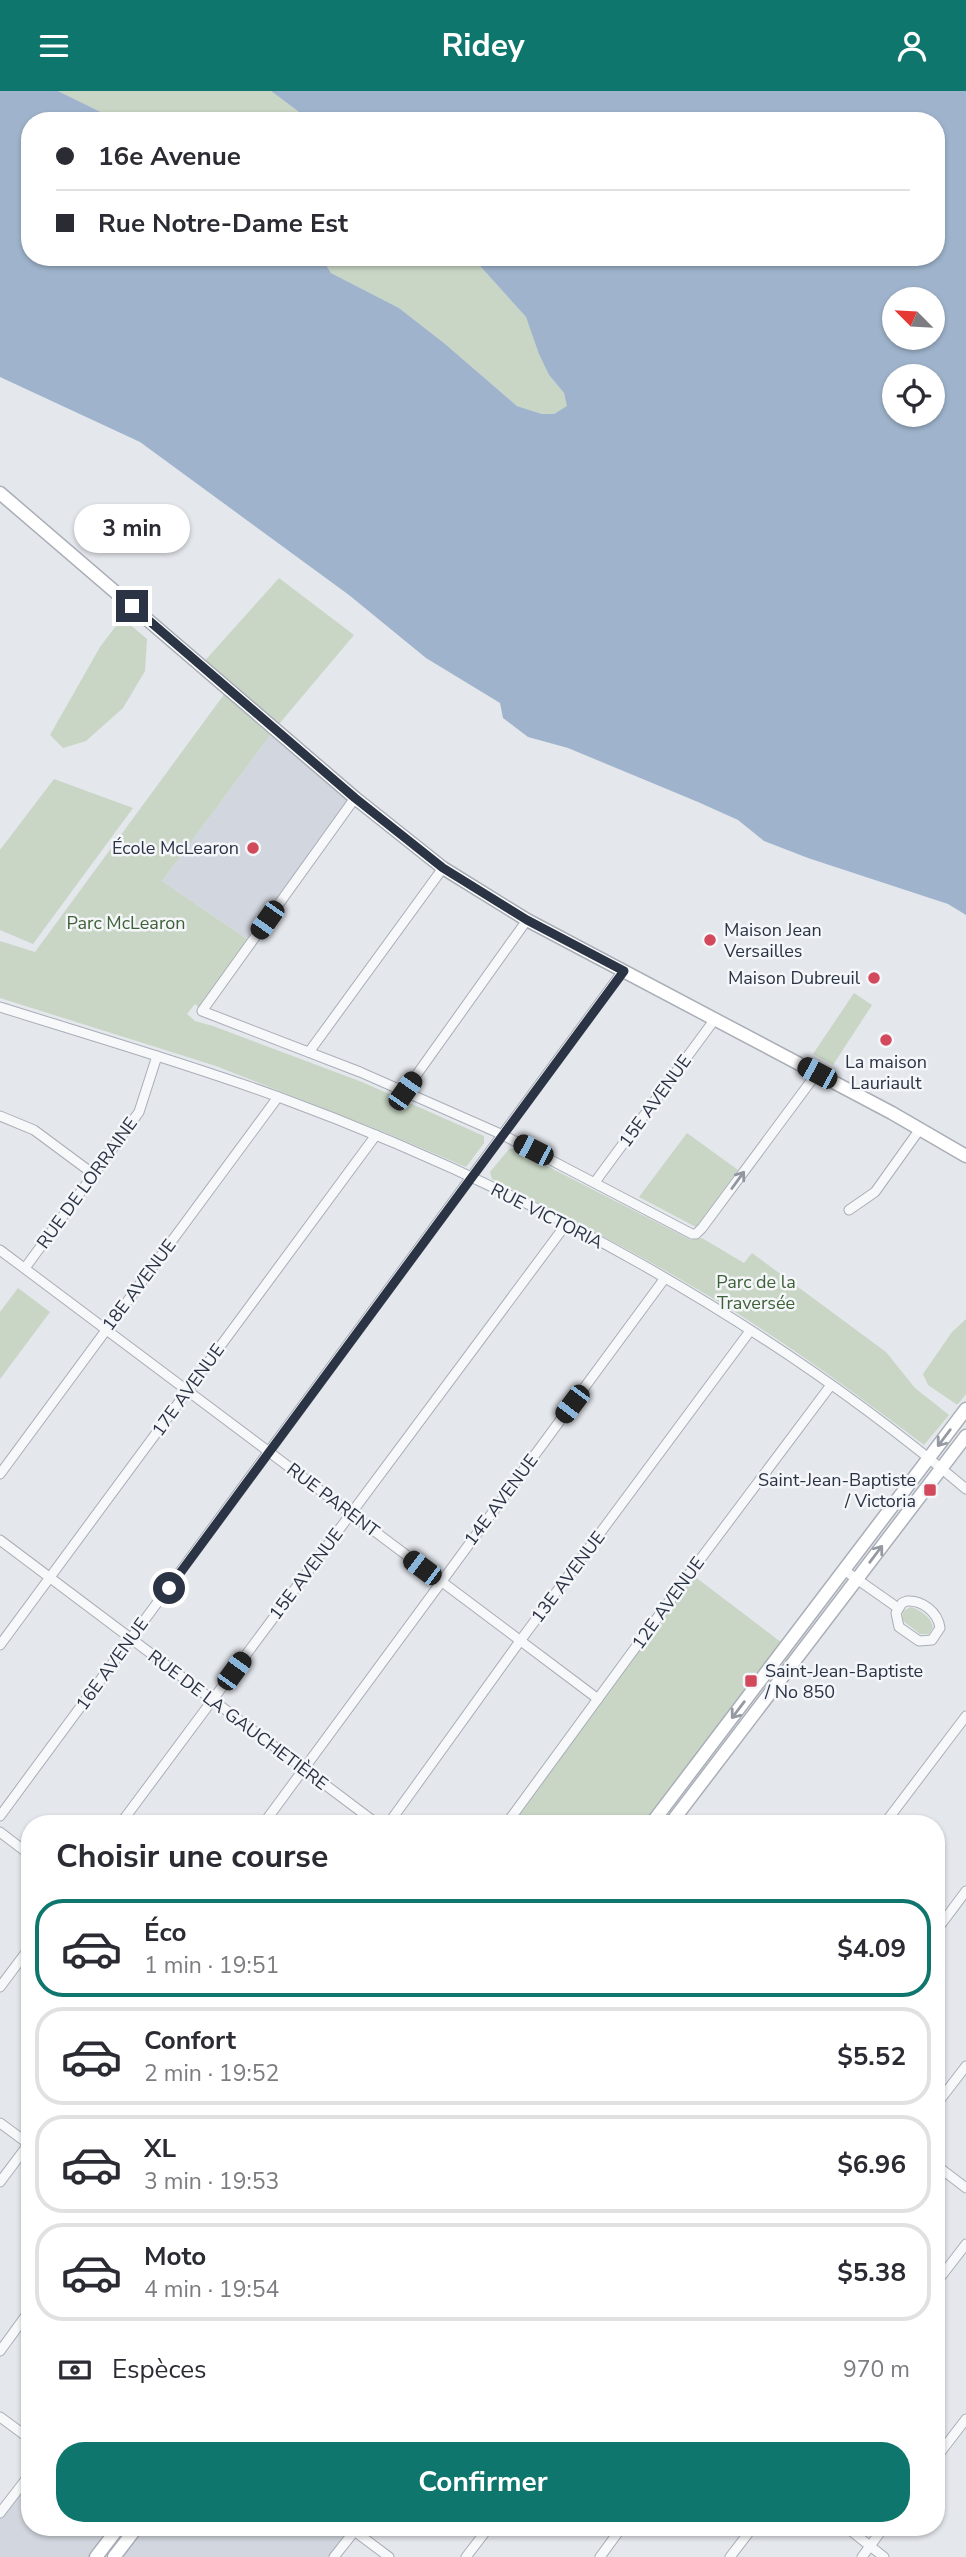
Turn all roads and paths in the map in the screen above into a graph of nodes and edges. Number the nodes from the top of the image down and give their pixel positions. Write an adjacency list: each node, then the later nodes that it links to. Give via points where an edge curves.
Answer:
1 (0, 492): 2 (main road)
2 (355, 798): 3 (main road); 8 (street, via 202,1011)
3 (443, 868): 4 (main road); 8 (street)
4 (527, 920): 5 (main road); 11 (street)
5 (624, 971): 7 (main road); 16 (street, 16E AVENUE)
6 (0, 1007): 9 (street, RUE VICTORIA)
7 (715, 1019): 10 (main road); 20 (street, 15E AVENUE)
8 (309, 1052): 11 (street)
9 (157, 1056): 12 (street, RUE VICTORIA); 18 (street, RUE DE LORRAINE, via 139,1112)
10 (817, 1073): 14 (main road); 20 (street, one-way to 10, via 696,1234)
11 (405, 1091): 16 (street)
12 (278, 1097): 15 (street, RUE VICTORIA); 26 (street, 18E AVENUE)
13 (0, 1117): 18 (street, via 34,1129)
14 (920, 1129): 17 (main road); 21 (street, via 875,1192)
15 (376, 1135): 19 (street, RUE VICTORIA); 29 (street, 17E AVENUE)
16 (503, 1135): 19 (street, 16E AVENUE); 20 (street)
17 (966, 1156)
18 (92, 1173): 24 (street, RUE DE LORRAINE)
19 (471, 1178): 22 (street, RUE VICTORIA); 32 (street, 16E AVENUE)
20 (595, 1182)
21 (849, 1210)
22 (567, 1223): 25 (street, RUE VICTORIA); 37 (street, 15E AVENUE)
23 (0, 1250): 24 (street, RUE PARENT)
24 (25, 1268): 26 (street, RUE PARENT)
25 (665, 1278): 27 (street, RUE VICTORIA); 42 (street, 14E AVENUE)
26 (107, 1328): 29 (street, RUE PARENT); 35 (street, 18E AVENUE)
27 (750, 1331): 28 (street, RUE VICTORIA); 47 (street, 13E AVENUE)
28 (831, 1385): 33 (street, RUE VICTORIA); 49 (street, 12E AVENUE)
29 (189, 1389): 32 (street, RUE PARENT); 40 (street, 17E AVENUE)
30 (964, 1417): 33 (main road, one-way to 33)
31 (966, 1436): 34 (main road)
32 (269, 1452): 37 (street, RUE PARENT); 46 (street, 16E AVENUE)
33 (929, 1458): 34 (street, RUE VICTORIA); 39 (main road)
34 (941, 1468): 36 (street, RUE VICTORIA); 41 (main road, one-way to 34)
35 (0, 1474)
36 (966, 1489)
37 (351, 1513): 42 (street, RUE PARENT); 50 (street, 15E AVENUE)
38 (0, 1539): 40 (street, RUE DE LA GAUCHETIÈRE)
39 (844, 1570): 41 (street); 44 (main road)
40 (50, 1577): 46 (street, RUE DE LA GAUCHETIÈRE); 48 (street, 17E AVENUE)
41 (857, 1578): 43 (street); 45 (main road)
42 (440, 1582): 47 (street, RUE PARENT); 52 (street, 14E AVENUE)
43 (898, 1608): 43 (street, via 896,1623 901,1630 923,1642 936,1637 939,1623 933,1612 915,1601)
44 (808, 1617): 45 (main road); 58 (main road, one-way to 58)
45 (820, 1627): 59 (main road)
46 (131, 1639): 50 (street, RUE DE LA GAUCHETIÈRE); 61 (street, 16E AVENUE)
47 (520, 1641): 49 (street, RUE PARENT); 56 (street, 13E AVENUE)
48 (0, 1645)
49 (598, 1699): 57 (street, 12E AVENUE)
50 (212, 1700): 52 (street, RUE DE LA GAUCHETIÈRE); 53 (street, 15E AVENUE)
51 (966, 1716): 60 (street)
52 (304, 1769): 54 (street, 14E AVENUE); 55 (street, RUE DE LA GAUCHETIÈRE)
53 (127, 1815)
54 (270, 1815)
55 (365, 1815)
56 (395, 1815)
57 (513, 1815)
58 (658, 1815)
59 (676, 1815)
60 (892, 1815)
61 (0, 1816)
62 (0, 1832): 63 (street)
63 (21, 1848)
64 (966, 1891): 65 (street)
65 (945, 1919)
66 (21, 1959): 67 (street)
67 (0, 1987)
68 (966, 2066): 69 (street)
69 (945, 2093)
70 (0, 2123): 71 (street)
71 (21, 2138)
72 (21, 2154): 74 (street)
73 (945, 2172): 75 (street)
74 (0, 2182)
75 (966, 2188)
76 (966, 2244): 77 (street)
77 (945, 2271)
78 (21, 2322): 79 (street)
79 (0, 2351)
80 (0, 2417): 82 (street)
81 (966, 2419): 83 (street)
82 (21, 2432)
83 (945, 2446)
84 (21, 2486): 85 (street)
85 (0, 2514)
86 (112, 2536): 96 (main road)
87 (130, 2536): 97 (main road)
88 (348, 2536): 98 (street)
89 (364, 2536): 99 (street)
90 (482, 2536): 100 (street)
91 (615, 2536): 101 (street)
92 (746, 2536): 102 (street)
93 (857, 2536): 95 (street)
94 (877, 2536): 95 (street)
95 (870, 2546): 103 (street); 104 (street)
96 (96, 2557)
97 (114, 2557)
98 (334, 2557)
99 (389, 2557)
100 (466, 2557)
101 (600, 2557)
102 (730, 2557)
103 (862, 2557)
104 (884, 2557)

